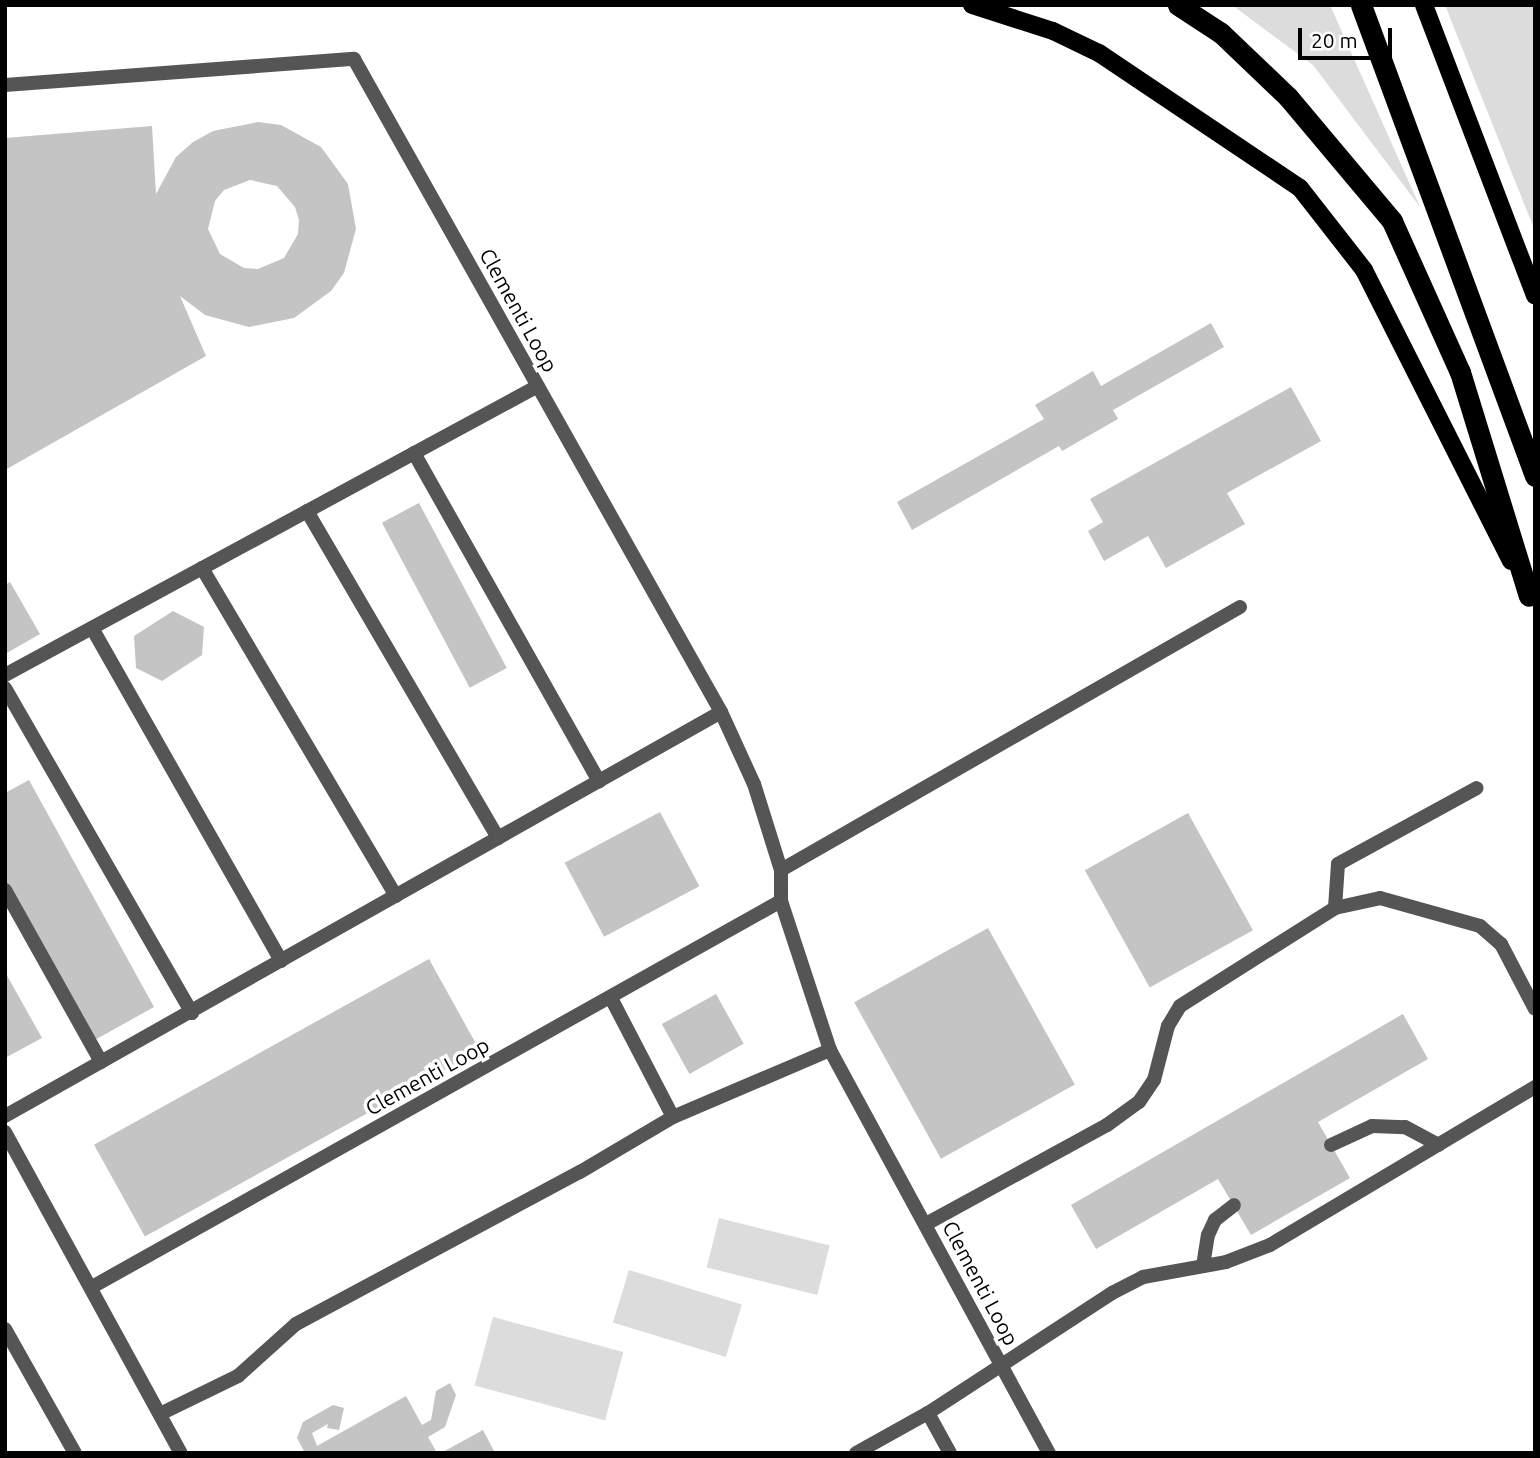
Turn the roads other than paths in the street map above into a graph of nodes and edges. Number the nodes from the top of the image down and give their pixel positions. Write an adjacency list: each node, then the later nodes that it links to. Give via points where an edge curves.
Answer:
1 (972, 5): 12 (main road, via 1053,31 1099,53 1300,188 1364,270)
2 (1178, 5): 12 (highway, via 1221,33 1288,97 1392,221 1460,372)
3 (1361, 5): 9 (highway)
4 (1424, 5): 6 (main road)
5 (5, 85): 7 (street, Clementi Loop, via 354,59)
6 (1535, 296)
7 (538, 386): 8 (street); 17 (street, Clementi Loop)
8 (414, 453): 10 (street); 18 (street)
9 (1535, 476)
10 (307, 511): 11 (street); 20 (street)
11 (202, 568): 14 (street); 23 (street)
12 (1532, 603)
13 (1240, 607): 21 (street)
14 (92, 628): 15 (street); 26 (street)
15 (5, 675)
16 (5, 688): 29 (street)
17 (721, 712): 18 (street); 21 (street, Clementi Loop, via 754,784)
18 (599, 781): 20 (street)
19 (1477, 788): 25 (street, via 1338,864)
20 (498, 838): 23 (street)
21 (782, 870): 24 (street, Clementi Loop)
22 (5, 890): 31 (street)
23 (396, 896): 26 (street)
24 (781, 901): 27 (street, Clementi Loop); 30 (street, Clementi Loop)
25 (1335, 908): 28 (street, via 1380,898 1480,926 1501,944); 39 (street, via 1180,1006 1168,1026 1154,1080 1139,1102 1107,1125)
26 (281, 961): 29 (street)
27 (611, 998): 34 (street); 41 (street, Clementi Loop)
28 (1535, 1009)
29 (192, 1013): 31 (street)
30 (830, 1050): 34 (street); 39 (street, Clementi Loop)
31 (101, 1062): 33 (street)
32 (1535, 1087): 37 (street)
33 (5, 1116)
34 (673, 1117): 45 (street, via 296,1324 239,1376)
35 (5, 1132): 41 (street)
36 (1331, 1145): 37 (street, via 1372,1126 1405,1127)
37 (1439, 1145): 40 (street, via 1270,1245)
38 (1234, 1205): 40 (street, via 1215,1220)
39 (926, 1224): 43 (street, Clementi Loop)
40 (1203, 1266): 43 (street, via 1143,1277)
41 (92, 1287): 45 (street)
42 (5, 1329): 46 (street)
43 (1001, 1366): 44 (street); 50 (street, Clementi Loop)
44 (928, 1413): 48 (street); 49 (street)
45 (160, 1414): 47 (street)
46 (75, 1453)
47 (181, 1453)
48 (856, 1453)
49 (950, 1453)
50 (1049, 1453)

